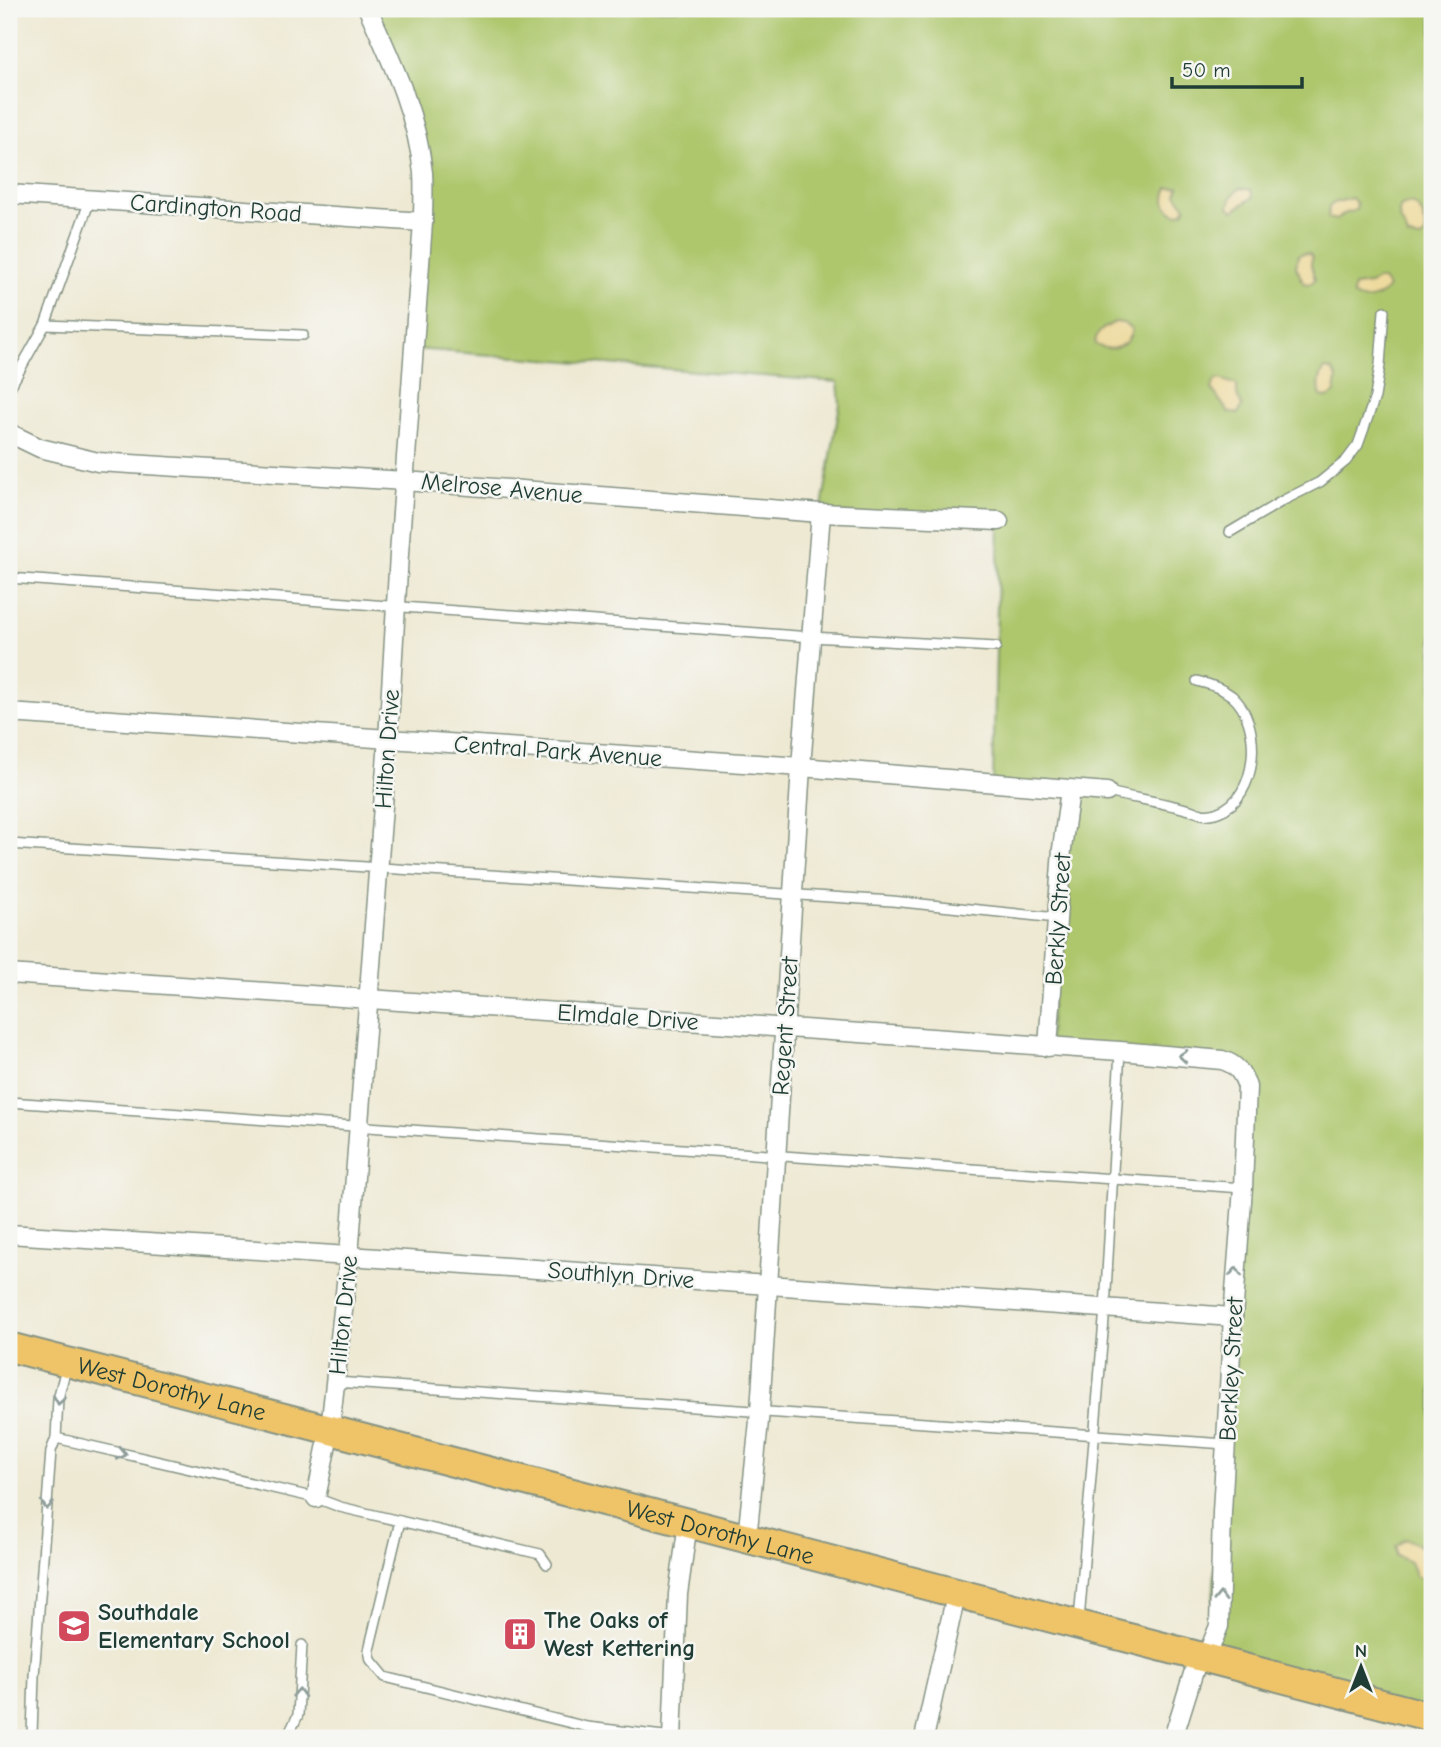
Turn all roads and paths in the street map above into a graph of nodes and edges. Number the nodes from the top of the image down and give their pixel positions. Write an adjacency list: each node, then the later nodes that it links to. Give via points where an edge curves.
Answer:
1 (368, 9): 4 (street, Hilton Drive, via 411,112 423,176)
2 (9, 194): 3 (street, Cardington Road)
3 (90, 200): 4 (street, Cardington Road); 6 (lane)
4 (423, 222): 10 (street, Hilton Drive)
5 (1384, 311): 13 (lane, via 1375,397 1358,445 1320,482)
6 (45, 325): 7 (lane); 8 (lane)
7 (303, 335)
8 (9, 389)
9 (9, 433): 10 (street, Melrose Avenue, via 40,448 98,462)
10 (405, 481): 11 (street, Melrose Avenue); 15 (street, Hilton Drive)
11 (821, 513): 12 (street, Melrose Avenue); 16 (street, Regent Street)
12 (999, 521)
13 (1230, 532)
14 (9, 578): 15 (lane)
15 (396, 606): 16 (lane); 20 (street, Hilton Drive)
16 (811, 637): 17 (lane); 21 (street, Regent Street)
17 (996, 647)
18 (1197, 681): 23 (lane, via 1232,696 1248,720 1249,780 1239,797 1219,812 1203,815)
19 (9, 713): 20 (street, Central Park Avenue)
20 (388, 740): 21 (street, Central Park Avenue); 25 (street, Hilton Drive)
21 (801, 767): 22 (street, Central Park Avenue); 26 (street, Regent Street)
22 (1070, 790): 23 (street, Central Park Avenue); 27 (street, Berkly Street)
23 (1107, 792)
24 (9, 844): 25 (lane)
25 (377, 868): 26 (lane); 29 (street, Hilton Drive)
26 (794, 897): 27 (lane, via 892,901); 30 (street, Regent Street)
27 (1057, 918): 31 (street, Berkly Street)
28 (9, 974): 29 (street, Elmdale Drive)
29 (370, 998): 30 (street, Elmdale Drive); 35 (street, Hilton Drive)
30 (786, 1028): 31 (street, Elmdale Drive); 36 (street, Regent Street)
31 (1048, 1047): 32 (street, Elmdale Drive)
32 (1119, 1051): 33 (street, Elmdale Drive, one-way to 32, via 1222,1060); 37 (lane)
33 (1242, 1073): 38 (street, Berkley Street, via 1247,1087)
34 (9, 1102): 35 (lane)
35 (358, 1125): 36 (lane); 40 (street, Hilton Drive)
36 (776, 1155): 37 (lane); 41 (street, Regent Street)
37 (1112, 1179): 38 (lane); 42 (lane)
38 (1243, 1188): 43 (street, Berkley Street, one-way to 38)
39 (9, 1234): 40 (street, Southlyn Drive)
40 (349, 1256): 41 (street, Southlyn Drive); 46 (street, Hilton Drive)
41 (766, 1285): 42 (street, Southlyn Drive); 47 (street, Regent Street)
42 (1105, 1308): 43 (street, Southlyn Drive); 49 (lane)
43 (1233, 1317): 51 (street, Berkley Street)
44 (9, 1347): 45 (main road, West Dorothy Lane)
45 (67, 1362): 48 (main road, West Dorothy Lane); 50 (lane, one-way to 50, via 58,1399)
46 (336, 1382): 47 (lane); 48 (street, Hilton Drive)
47 (760, 1411): 49 (lane); 55 (street, Regent Street)
48 (330, 1429): 52 (street, Hilton Drive); 54 (main road, West Dorothy Lane)
49 (1095, 1435): 51 (lane); 58 (lane)
50 (56, 1438): 52 (lane, one-way to 52); 63 (lane, one-way to 63, via 51,1451 34,1676 32,1734)
51 (1226, 1444): 60 (street, Berkley Street, one-way to 51, via 1210,1648 1219,1626)
52 (316, 1497): 53 (lane)
53 (400, 1521): 56 (lane, via 540,1554); 62 (lane, via 369,1650 371,1661 385,1677 587,1727)
54 (688, 1524): 55 (main road, West Dorothy Lane); 62 (street, via 678,1594)
55 (747, 1539): 57 (main road, West Dorothy Lane)
56 (547, 1564)
57 (956, 1595): 58 (main road, West Dorothy Lane); 65 (street)
58 (1079, 1626): 60 (main road, West Dorothy Lane)
59 (302, 1645): 64 (lane, one-way to 59, via 298,1715)
60 (1198, 1658): 61 (main road, West Dorothy Lane); 66 (street, Berkley Street)
61 (1432, 1717)
62 (672, 1737)
63 (36, 1738)
64 (287, 1738)
65 (924, 1738)
66 (1173, 1738)

